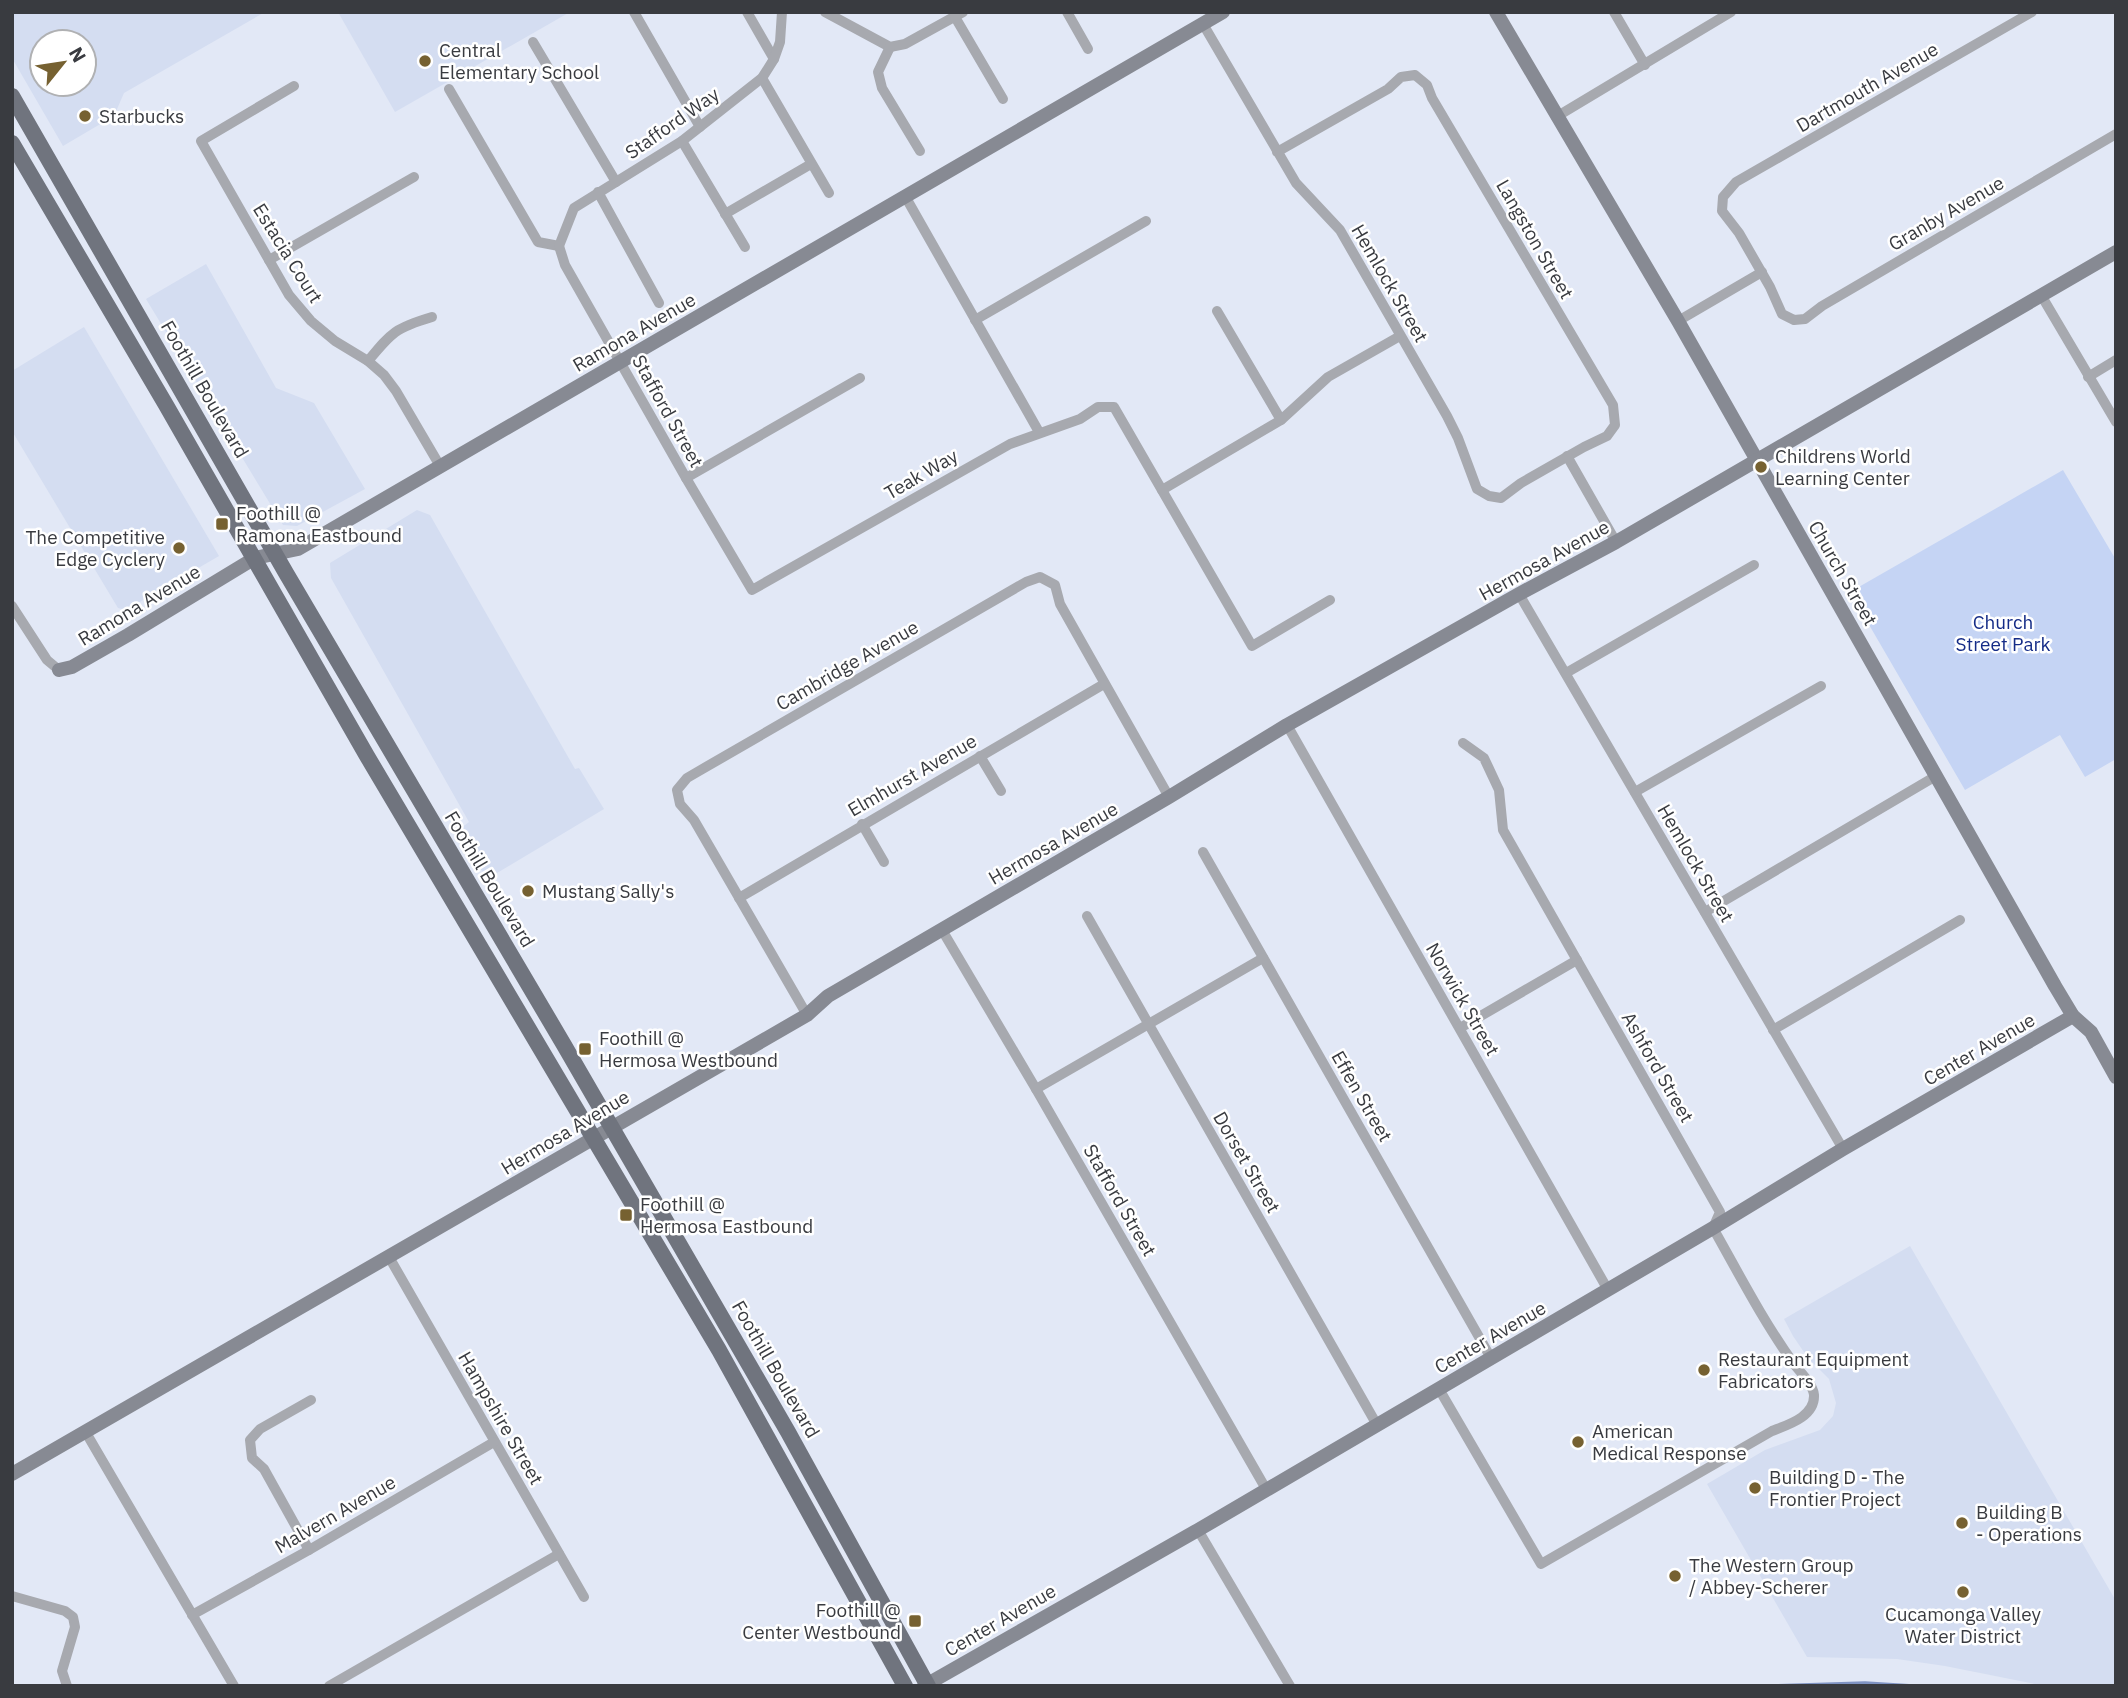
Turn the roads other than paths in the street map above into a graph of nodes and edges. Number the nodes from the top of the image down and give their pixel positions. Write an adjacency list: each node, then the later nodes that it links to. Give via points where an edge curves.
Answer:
1 (634, 12): 24 (street)
2 (747, 12): 16 (street)
3 (782, 12): 16 (street, Stafford Way)
4 (825, 12): 14 (street)
5 (1067, 12): 15 (street)
6 (1223, 12): 12 (street, Ramona Avenue)
7 (1496, 12): 23 (street, Church Street)
8 (1614, 12): 17 (street)
9 (1731, 12): 17 (street)
10 (2032, 12): 42 (street, Dartmouth Avenue, via 1736,182 1723,197 1722,211)
11 (959, 15): 14 (street, via 905,44); 22 (street)
12 (1203, 24): 29 (street, Hemlock Street); 35 (street, Ramona Avenue)
13 (533, 42): 32 (street)
14 (890, 47): 28 (street, via 878,72 882,89)
15 (1088, 49)
16 (774, 59): 18 (street, Stafford Way)
17 (1645, 65): 23 (street)
18 (762, 78): 24 (street, Stafford Way); 30 (street)
19 (294, 86): 41 (street, Estacia Court, via 201,141)
20 (449, 89): 38 (street, via 538,242)
21 (12, 96): 64 (main road, Foothill Boulevard)
22 (1003, 99)
23 (1556, 117): 48 (street, Church Street)
24 (700, 127): 26 (street, Stafford Way)
25 (2116, 134): 42 (street, Granby Avenue, via 1805,318 1794,320 1782,314)
26 (682, 141): 32 (street, Stafford Way); 36 (street)
27 (12, 143): 65 (main road, Foothill Boulevard)
28 (920, 151)
29 (1277, 152): 49 (street, Hemlock Street, via 1296,183 1340,230); 58 (street, Langston Street, via 1388,89 1401,77 1415,75 1427,85 1612,405 1615,425 1606,436)
30 (811, 164): 34 (street); 36 (street)
31 (414, 177): 41 (street)
32 (616, 181): 33 (street, Stafford Way)
33 (598, 192): 38 (street, Stafford Way, via 574,208); 44 (street)
34 (829, 193)
35 (905, 196): 47 (street); 52 (street, Ramona Avenue)
36 (725, 214): 39 (street)
37 (1146, 221): 47 (street)
38 (559, 246): 52 (street, Stafford Street, via 565,265)
39 (745, 247)
40 (2116, 252): 43 (street, Hermosa Avenue)
41 (269, 260): 51 (street, Estacia Court, via 311,321)
42 (1762, 272): 48 (street)
43 (2041, 295): 53 (street); 59 (street, Hermosa Avenue)
44 (659, 303)
45 (1217, 311): 55 (street)
46 (432, 317): 51 (street, via 389,335)
47 (975, 320): 57 (street)
48 (1678, 321): 59 (street, Church Street)
49 (1400, 336): 55 (street, via 1328,377); 58 (street, Hemlock Street, via 1458,438 1476,489 1502,498)
50 (2116, 360): 53 (street)
51 (368, 361): 60 (street, Estacia Court, via 396,391)
52 (621, 363): 60 (street, Ramona Avenue); 61 (street, Stafford Street)
53 (2088, 377): 56 (street)
54 (860, 378): 61 (street)
55 (1281, 420): 62 (street)
56 (2116, 422)
57 (1039, 432): 62 (street, Teak Way, via 1080,419 1098,407 1114,407); 67 (street, Teak Way)
58 (1567, 456): 63 (street)
59 (1757, 460): 63 (street, Hermosa Avenue); 80 (street, Church Street)
60 (440, 466): 64 (street, Ramona Avenue, via 298,549)
61 (686, 478): 67 (street, Stafford Street)
62 (1162, 490): 69 (street, via 1252,646)
63 (1616, 542): 68 (street, Hermosa Avenue)
64 (274, 553): 65 (street, Ramona Avenue); 101 (main road, Foothill Boulevard)
65 (255, 558): 73 (street, Ramona Avenue, via 128,635); 102 (main road, Foothill Boulevard)
66 (1754, 565): 74 (street)
67 (752, 590)
68 (1519, 594): 74 (street, Hemlock Street); 77 (street, Hermosa Avenue)
69 (1330, 600)
70 (12, 606): 71 (street)
71 (23, 626): 72 (street); 73 (street)
72 (12, 632)
73 (59, 670)
74 (1566, 673): 82 (street, Hemlock Street)
75 (1104, 684): 79 (street, Elmhurst Avenue); 83 (street); 87 (street, Cambridge Avenue, via 1060,604 1055,586 1040,577 687,778 677,790 680,804)
76 (1821, 686): 82 (street)
77 (1287, 725): 83 (street, Hermosa Avenue); 97 (street, Norwick Street)
78 (1463, 743): 93 (street, Ashford Street, via 1484,758 1499,790 1503,830)
79 (980, 756): 81 (street); 84 (street, Elmhurst Avenue)
80 (1936, 776): 88 (street); 95 (street, Church Street)
81 (1000, 791)
82 (1635, 792): 88 (street, Hemlock Street)
83 (1169, 797): 91 (street, Hermosa Avenue)
84 (862, 824): 86 (street); 87 (street, Elmhurst Avenue)
85 (1203, 852): 92 (street, Effen Street)
86 (884, 862)
87 (739, 898): 94 (street)
88 (1704, 912): 98 (street, Hemlock Street)
89 (1087, 916): 96 (street, Dorset Street)
90 (1960, 920): 98 (street)
91 (942, 930): 94 (street, Hermosa Avenue, via 828,996); 100 (street, Stafford Street)
92 (1263, 958): 96 (street); 107 (street, Effen Street)
93 (1577, 960): 97 (street); 104 (street, Ashford Street, via 1720,1212)
94 (807, 1015): 101 (street, Hermosa Avenue)
95 (2073, 1016): 99 (street, Church Street, via 2091,1032); 103 (street, Center Avenue)
96 (1147, 1024): 100 (street); 110 (street, Dorset Street)
97 (1460, 1028): 106 (street, Norwick Street)
98 (1773, 1030): 103 (street, Hemlock Street)
99 (2116, 1077)
100 (1036, 1088): 114 (street, Stafford Street)
101 (611, 1127): 102 (street, Hermosa Avenue); 121 (main road, Foothill Boulevard, via 792,1438)
102 (593, 1137): 105 (street, Hermosa Avenue); 125 (main road, Foothill Boulevard, via 726,1361)
103 (1843, 1149): 104 (street, Center Avenue)
104 (1713, 1228): 106 (street, Center Avenue); 108 (street, Ashford Street, via 1814,1395 1810,1409 1795,1422 1541,1564)
105 (389, 1257): 111 (street, Hermosa Avenue); 112 (street, Hampshire Street)
106 (1608, 1290): 107 (street, Center Avenue)
107 (1491, 1358): 108 (street, Center Avenue)
108 (1439, 1389): 110 (street, Center Avenue)
109 (311, 1400): 116 (street, via 260,1429 250,1440 253,1458 264,1469)
110 (1377, 1425): 114 (street, Center Avenue)
111 (85, 1431): 113 (street, Hermosa Avenue); 120 (street)
112 (494, 1442): 116 (street, Malvern Avenue); 117 (street, Hampshire Street)
113 (12, 1474)
114 (1266, 1489): 115 (street, Center Avenue)
115 (1198, 1530): 121 (street, Center Avenue); 126 (street)
116 (309, 1550): 120 (street, Malvern Avenue)
117 (559, 1554): 119 (street, Hampshire Street); 124 (street)
118 (12, 1596): 122 (street, via 73,1617 75,1627 62,1671)
119 (584, 1597)
120 (192, 1615): 123 (street)
121 (926, 1685)
122 (67, 1686)
123 (234, 1686)
124 (329, 1686)
125 (905, 1686)
126 (1290, 1686)

